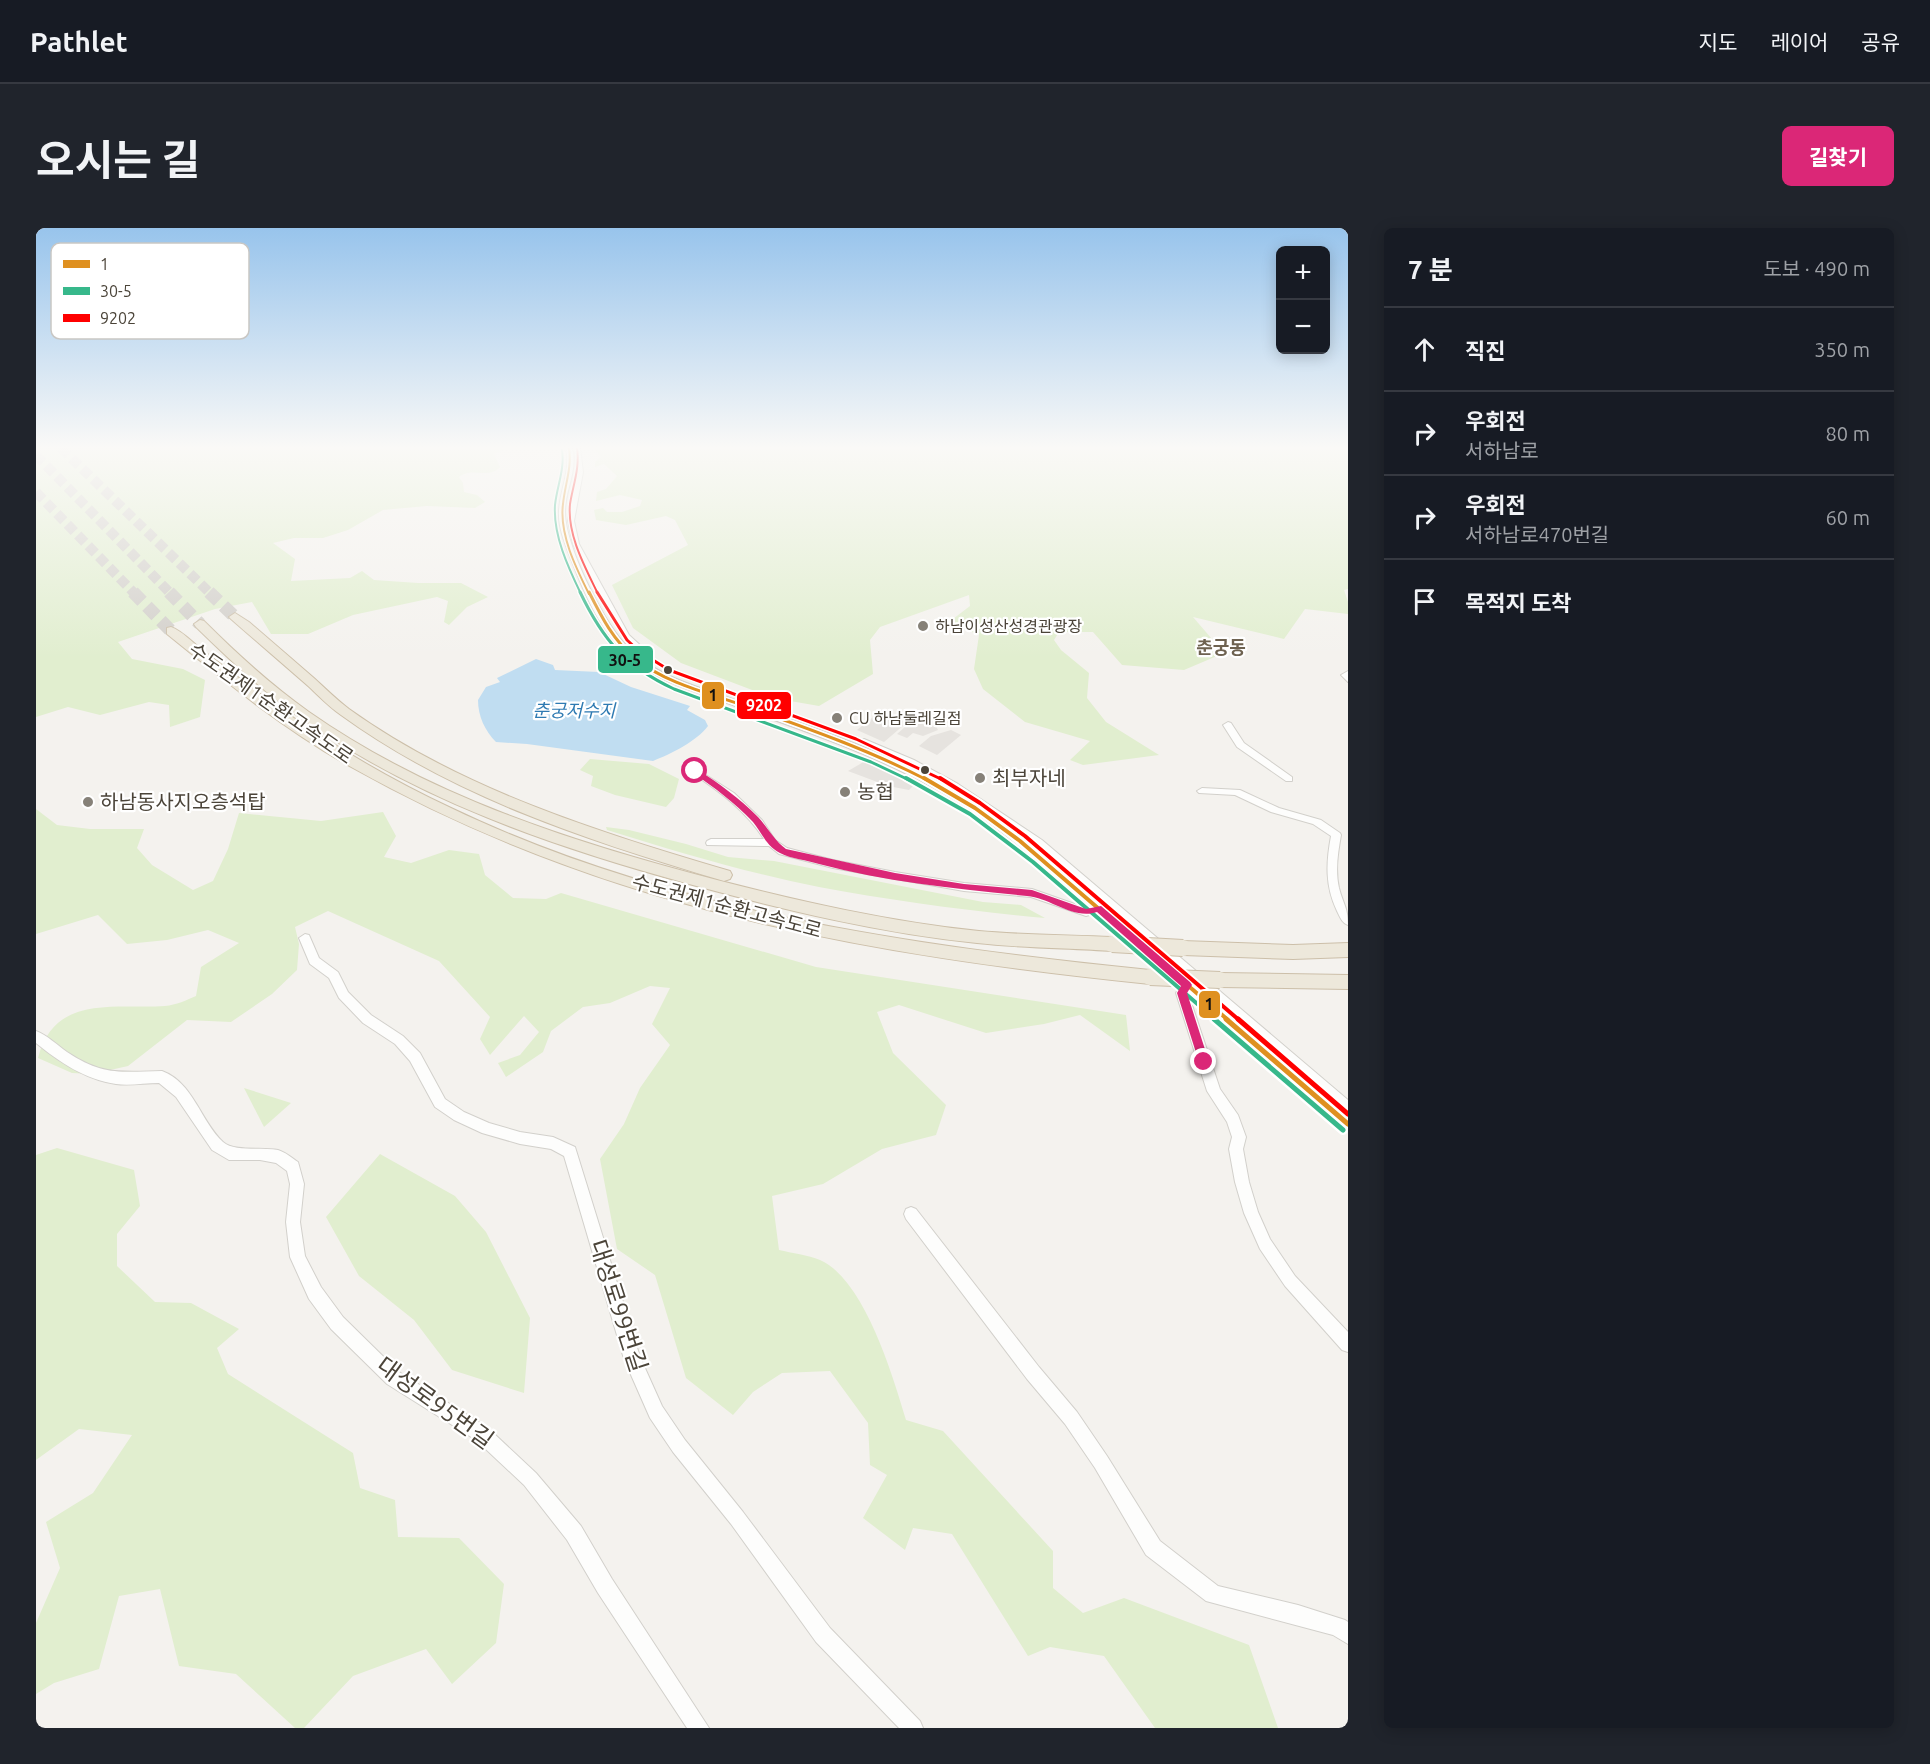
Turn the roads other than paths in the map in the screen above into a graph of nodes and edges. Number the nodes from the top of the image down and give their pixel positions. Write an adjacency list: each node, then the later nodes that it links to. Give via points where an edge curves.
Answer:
1 (562, 518): 14 (street, via 570,550 608,626 629,653 648,667 687,686 860,749 936,785 998,825)
2 (572, 518): 19 (street, via 576,544 626,636 656,663 684,678 882,749 949,782 1001,815)
3 (235, 616): 17 (highway, 수도권제1순환고속도로, via 346,714 465,782 561,823 734,878 835,902 973,926)
4 (200, 624): 17 (highway, 수도권제1순환고속도로, via 250,674 321,726 420,781 564,841 663,872 825,912 978,937)
5 (171, 631): 20 (highway, 수도권제1순환고속도로, bridge, via 300,729 422,800 564,860 675,894 868,942 1033,966 1150,977)
6 (1348, 674): 7 (street)
7 (1348, 679)
8 (1228, 725): 10 (street, via 1240,746)
9 (695, 771): 12 (street, via 730,795 758,822)
10 (1289, 779)
11 (1202, 791): 15 (street, via 1237,792 1275,810 1317,822 1336,835 1331,884)
12 (771, 842): 13 (street); 14 (street, via 783,851 833,864 964,887 1032,893 1086,912)
13 (711, 843)
14 (1098, 908): 21 (street)
15 (1348, 921)
16 (305, 938): 29 (street, 대성로99번길, via 314,961 334,975 343,995 415,1057 440,1103 487,1129 553,1143 570,1152 632,1359 656,1412 823,1635)
17 (1112, 944): 19 (highway, 수도권제1순환고속도로, bridge)
18 (1348, 949): 19 (highway, 수도권제1순환고속도로)
19 (1181, 956): 23 (street)
20 (1348, 982)
21 (1187, 985): 24 (street); 26 (street, via 1182,993 1207,1071 1239,1137 1236,1149 1251,1213 1265,1244 1290,1281)
22 (36, 1036): 28 (street, 대성로95번길, via 82,1068 116,1078 162,1077 181,1093 217,1146 229,1154 279,1157 293,1167 297,1184 293,1222 298,1257 315,1293 337,1323 393,1378 482,1434 530,1479 574,1533)
23 (1348, 1107)
24 (1348, 1124)
25 (911, 1214): 27 (street, via 1071,1418 1153,1548 1213,1594 1308,1618)
26 (1348, 1344)
27 (1348, 1634)
28 (699, 1728)
29 (913, 1728)

